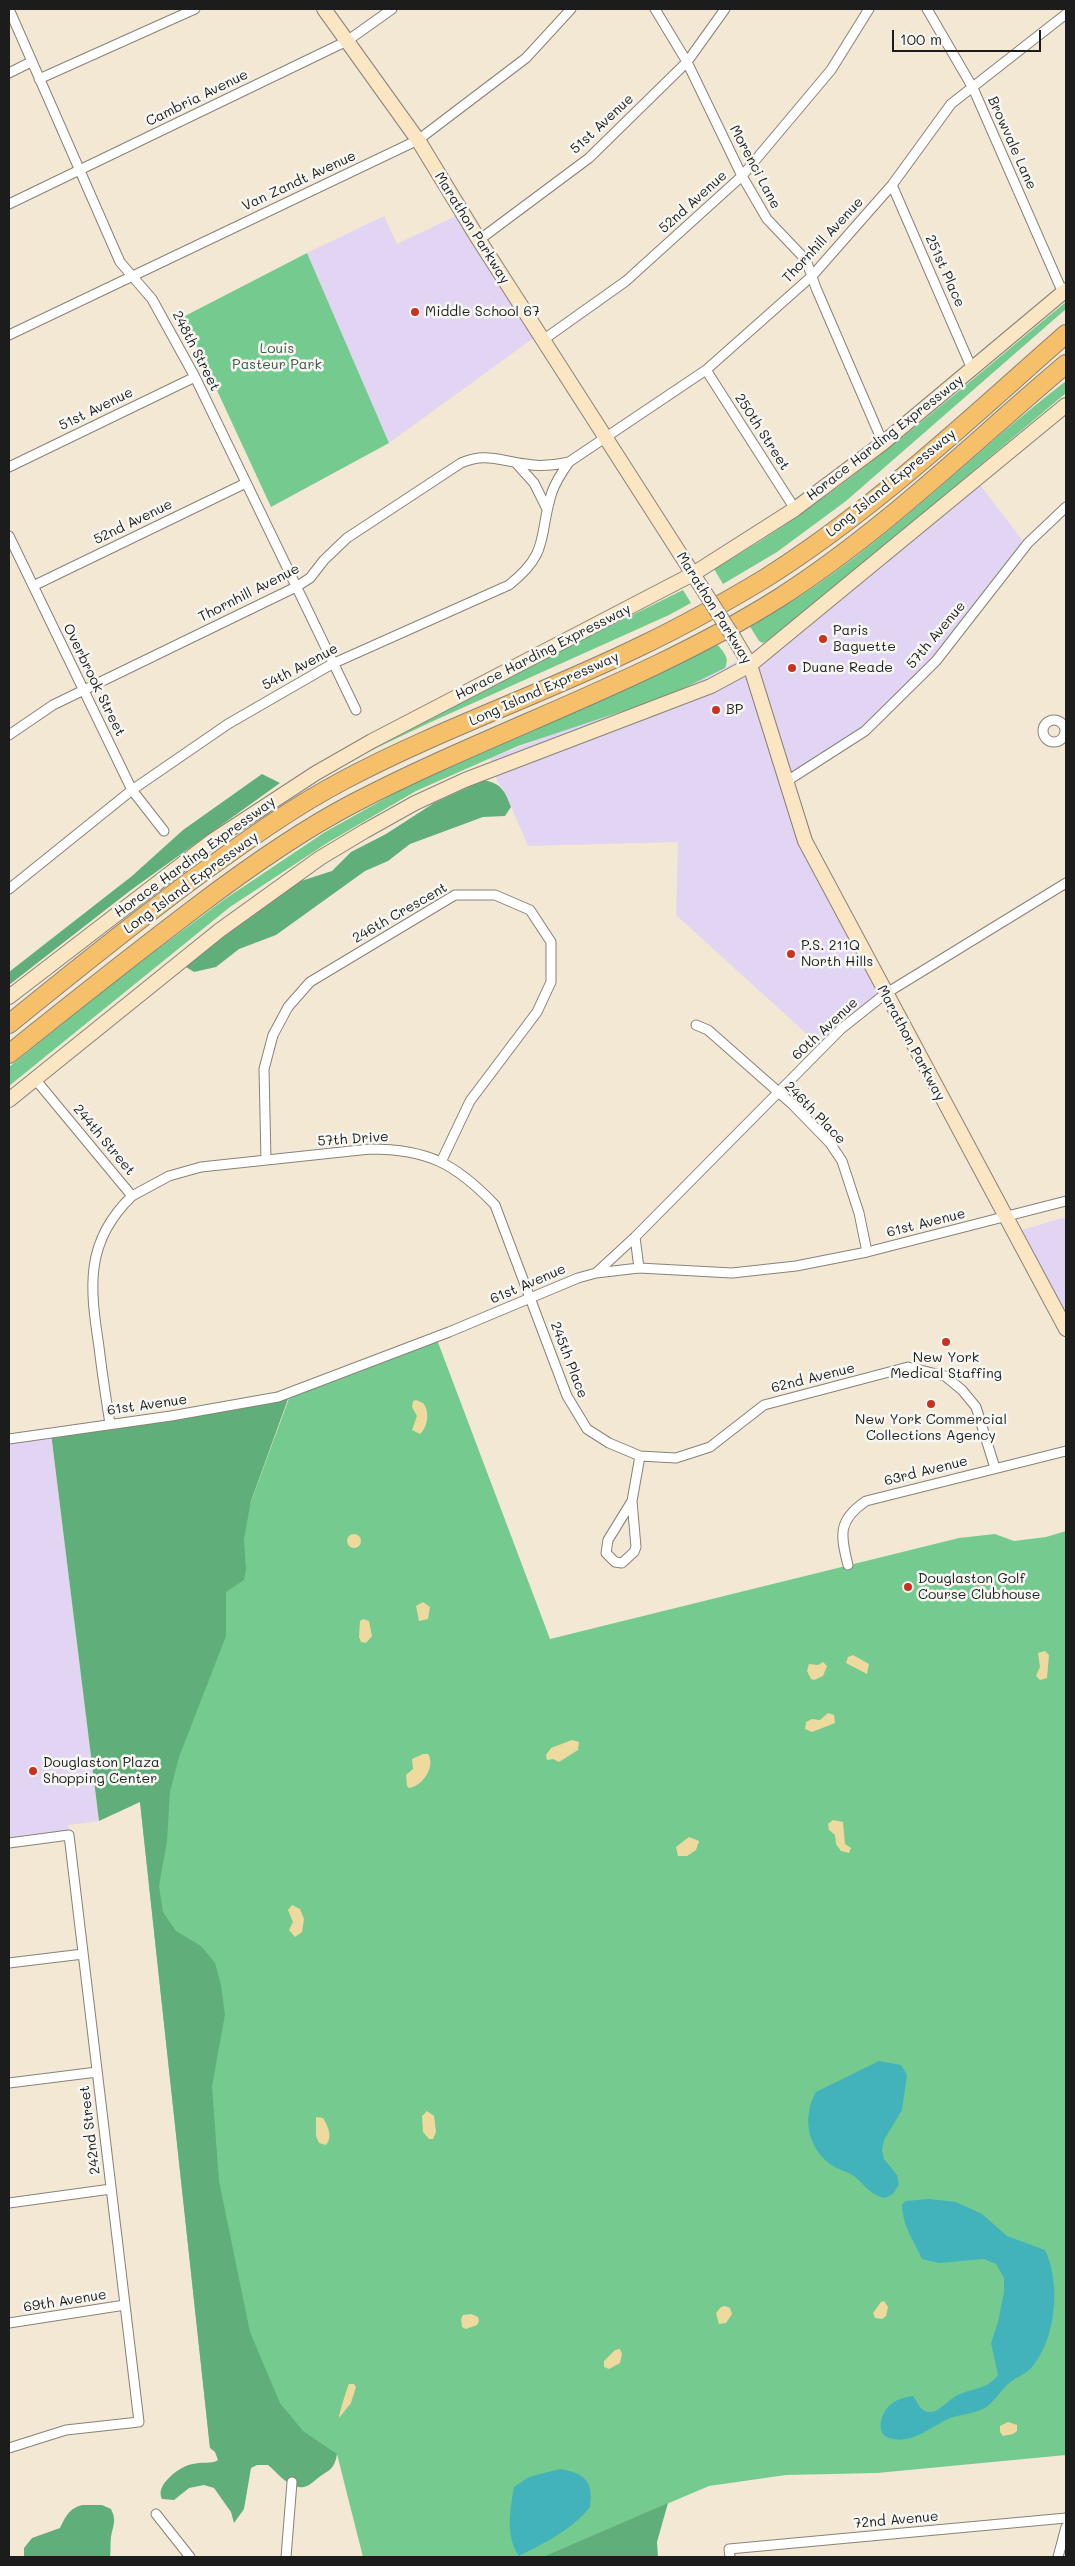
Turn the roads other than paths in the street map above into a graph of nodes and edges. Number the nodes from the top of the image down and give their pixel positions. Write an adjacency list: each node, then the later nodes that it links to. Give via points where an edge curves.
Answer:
1 (9, 9): 12 (street, 248th Street)
2 (194, 9): 15 (street)
3 (324, 9): 11 (main road, Marathon Parkway)
4 (392, 9): 11 (street, Cambria Avenue)
5 (571, 9): 17 (street, Van Zandt Avenue, via 526,58)
6 (655, 9): 13 (street, Morenci Lane)
7 (725, 9): 13 (street, 51st Avenue)
8 (869, 9): 19 (street, 52nd Avenue, via 831,70)
9 (927, 9): 16 (street, Browvale Lane)
10 (1066, 14): 16 (street, Thornhill Avenue)
11 (347, 41): 17 (main road, Marathon Parkway); 18 (street, Cambria Avenue)
12 (31, 62): 14 (street); 15 (street, 248th Street)
13 (687, 62): 19 (street, Morenci Lane); 22 (street, 51st Avenue, via 589,158)
14 (9, 72)
15 (39, 79): 18 (street, 248th Street)
16 (973, 88): 20 (street, Thornhill Avenue, via 951,104); 25 (street, Browvale Lane)
17 (418, 140): 22 (main road, Marathon Parkway); 23 (street, Van Zandt Avenue)
18 (80, 169): 21 (street, Cambria Avenue); 23 (street, 248th Street, via 120,262)
19 (742, 176): 24 (street, Morenci Lane, via 768,219 806,260); 28 (street, 52nd Avenue, via 626,281)
20 (892, 185): 24 (street, Thornhill Avenue); 30 (street, 251st Place)
21 (9, 204)
22 (479, 240): 28 (main road, Marathon Parkway)
23 (131, 276): 27 (street, Van Zandt Avenue); 33 (street, 248th Street, via 160,311)
24 (812, 276): 31 (street, Thornhill Avenue); 37 (street, Morenci Lane)
25 (1064, 292): 30 (main road, Horace Harding Expressway)
26 (1066, 334): 61 (highway, Long Island Expressway, via 882,494 766,577 639,647 406,749 282,816 223,857)
27 (9, 335)
28 (543, 340): 36 (main road, Marathon Parkway)
29 (1066, 364): 35 (highway, Long Island Expressway)
30 (972, 369): 37 (main road, Horace Harding Expressway)
31 (706, 370): 36 (street, Thornhill Avenue); 43 (street, 250th Street)
32 (1066, 371): 35 (highway)
33 (195, 377): 40 (street, 51st Avenue); 41 (street, 248th Street)
34 (1066, 406): 50 (main road)
35 (1014, 408): 63 (highway, Long Island Expressway, via 900,510 837,559 779,598 715,636 644,671 412,773 350,805 237,877)
36 (605, 438): 39 (street, Thornhill Avenue); 46 (main road, Marathon Parkway)
37 (883, 442): 43 (main road, Horace Harding Expressway)
38 (515, 462): 39 (street, Thornhill Avenue, via 543,466); 44 (street, via 534,483); 48 (street, Thornhill Avenue, via 490,456 474,457 461,463 348,538 310,578)
39 (569, 462): 44 (street, 54th Avenue, via 556,483)
40 (9, 467)
41 (246, 483): 47 (street, 52nd Avenue); 48 (street, 248th Street)
42 (1066, 507): 54 (street, 57th Avenue, via 1028,543 936,661 865,731)
43 (795, 509): 46 (main road, Horace Harding Expressway)
44 (547, 510): 49 (street, 54th Avenue, via 539,550 528,567 509,585)
45 (9, 536): 47 (street, Overbrook Street)
46 (693, 574): 50 (main road, Marathon Parkway, bridge); 60 (main road, Horace Harding Expressway, via 316,773 212,841)
47 (33, 586): 51 (street, Overbrook Street)
48 (296, 587): 49 (street, 248th Street); 51 (street, Thornhill Avenue)
49 (332, 664): 52 (street, 248th Street); 55 (street, 54th Avenue, via 228,724)
50 (750, 665): 54 (main road, Marathon Parkway); 64 (main road, via 712,686 465,780 365,831 320,858 227,925)
51 (82, 690): 53 (street, Thornhill Avenue); 55 (street, Overbrook Street)
52 (356, 710)
53 (9, 735)
54 (787, 781): 59 (main road, Marathon Parkway, via 805,841)
55 (132, 790): 56 (street, Overbrook Street); 58 (street, 54th Avenue)
56 (164, 831)
57 (1066, 883): 59 (street, 60th Avenue)
58 (9, 889)
59 (885, 994): 65 (street, 60th Avenue, via 827,1042); 71 (main road, Marathon Parkway)
60 (9, 998)
61 (9, 1024)
62 (696, 1025): 65 (street, 246th Place, via 708,1030)
63 (9, 1054)
64 (35, 1079): 66 (main road); 69 (street, 244th Street)
65 (778, 1093): 72 (street, 60th Avenue); 73 (street, 246th Place, via 830,1143 842,1161 859,1213)
66 (9, 1100)
67 (266, 1160): 68 (street, 57th Drive, via 398,1149); 68 (street, 246th Crescent, via 264,1069 273,1035 288,1007 310,982 455,895 495,895 530,910 551,942 551,982 537,1012 470,1101); 69 (street, 57th Drive, via 182,1171)
68 (441, 1162): 76 (street, 57th Drive, via 473,1182 495,1205)
69 (132, 1196): 78 (street, 244th Street, via 112,1220 104,1236 92,1280 92,1301)
70 (1066, 1201): 71 (street, 61st Avenue)
71 (1006, 1218): 73 (street, 61st Avenue); 77 (main road, Marathon Parkway)
72 (635, 1237): 74 (street); 75 (street, 60th Avenue)
73 (867, 1252): 74 (street, 61st Avenue, via 796,1266 732,1273)
74 (639, 1268): 75 (street, 61st Avenue)
75 (596, 1273): 76 (street, 61st Avenue)
76 (531, 1299): 78 (street, 61st Avenue, via 278,1398); 81 (street, 245th Place, via 577,1416 587,1429)
77 (1066, 1329)
78 (110, 1424): 79 (street, 61st Avenue)
79 (9, 1439)
80 (1066, 1451): 82 (street, 63rd Avenue)
81 (640, 1456): 82 (street, 62nd Avenue, via 676,1458 710,1447 764,1405 908,1368 945,1376 962,1390 976,1407); 83 (street)
82 (995, 1468): 84 (street, 63rd Avenue, via 866,1501 851,1511 843,1524 842,1542)
83 (632, 1501): 83 (street, via 607,1546 606,1553 610,1558 622,1564 636,1547)
84 (848, 1566)
85 (9, 1843): 86 (street, 242nd Street, via 69,1835)
86 (83, 1954): 87 (street); 88 (street, 242nd Street)
87 (9, 1963)
88 (97, 2072): 89 (street); 90 (street, 242nd Street)
89 (9, 2084)
90 (111, 2190): 91 (street); 92 (street, 242nd Street)
91 (9, 2202)
92 (125, 2305): 93 (street, 69th Avenue); 94 (street, 242nd Street, via 139,2422 66,2430)
93 (9, 2323)
94 (9, 2448)
95 (292, 2482): 101 (street)
96 (156, 2514): 100 (street)
97 (1066, 2518): 99 (street, 72nd Avenue)
98 (1066, 2527): 102 (street)
99 (729, 2553)
100 (190, 2557)
101 (286, 2557)
102 (1058, 2557)

